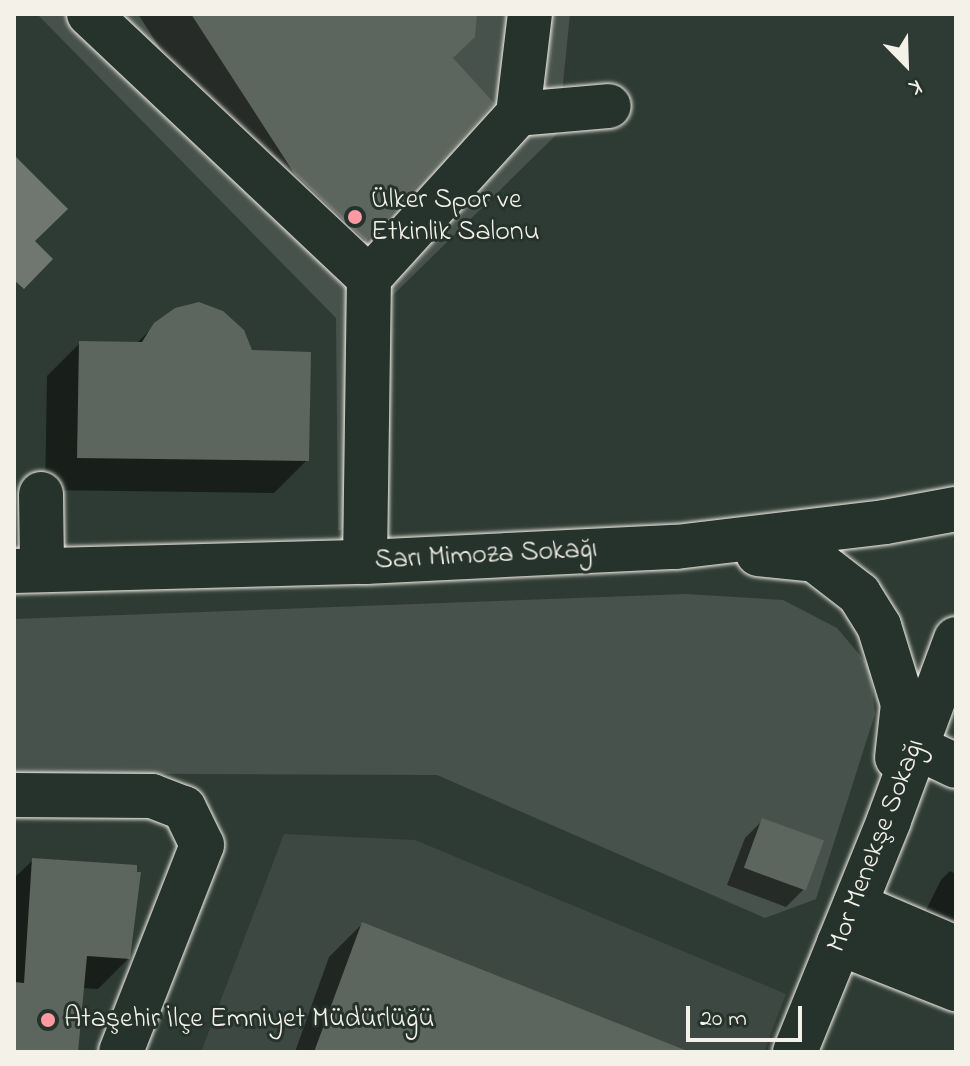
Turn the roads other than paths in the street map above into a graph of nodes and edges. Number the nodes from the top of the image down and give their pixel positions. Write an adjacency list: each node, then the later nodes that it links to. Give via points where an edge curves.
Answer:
1 (89, 14): 5 (street)
2 (530, 14): 4 (street)
3 (609, 106): 4 (street)
4 (518, 114): 5 (street)
5 (369, 278): 9 (street)
6 (41, 494): 10 (street)
7 (956, 509): 8 (street, Sarı Mimoza Sokağı)
8 (676, 547): 9 (street, Sarı Mimoza Sokağı); 15 (street, via 815,560 859,594 879,626 903,704)
9 (365, 562): 10 (street, Sarı Mimoza Sokağı)
10 (28, 571)
11 (956, 639): 12 (street, Mor Menekşe Sokağı)
12 (916, 747): 13 (street); 15 (street, Mor Menekşe Sokağı)
13 (956, 766)
14 (14, 795): 19 (street, via 152,796 184,808 202,845)
15 (889, 820): 16 (street, Mor Menekşe Sokağı)
16 (847, 924): 17 (street); 18 (street); 20 (street, Mor Menekşe Sokağı)
17 (956, 948)
18 (956, 989)
19 (121, 1052)
20 (795, 1052)

